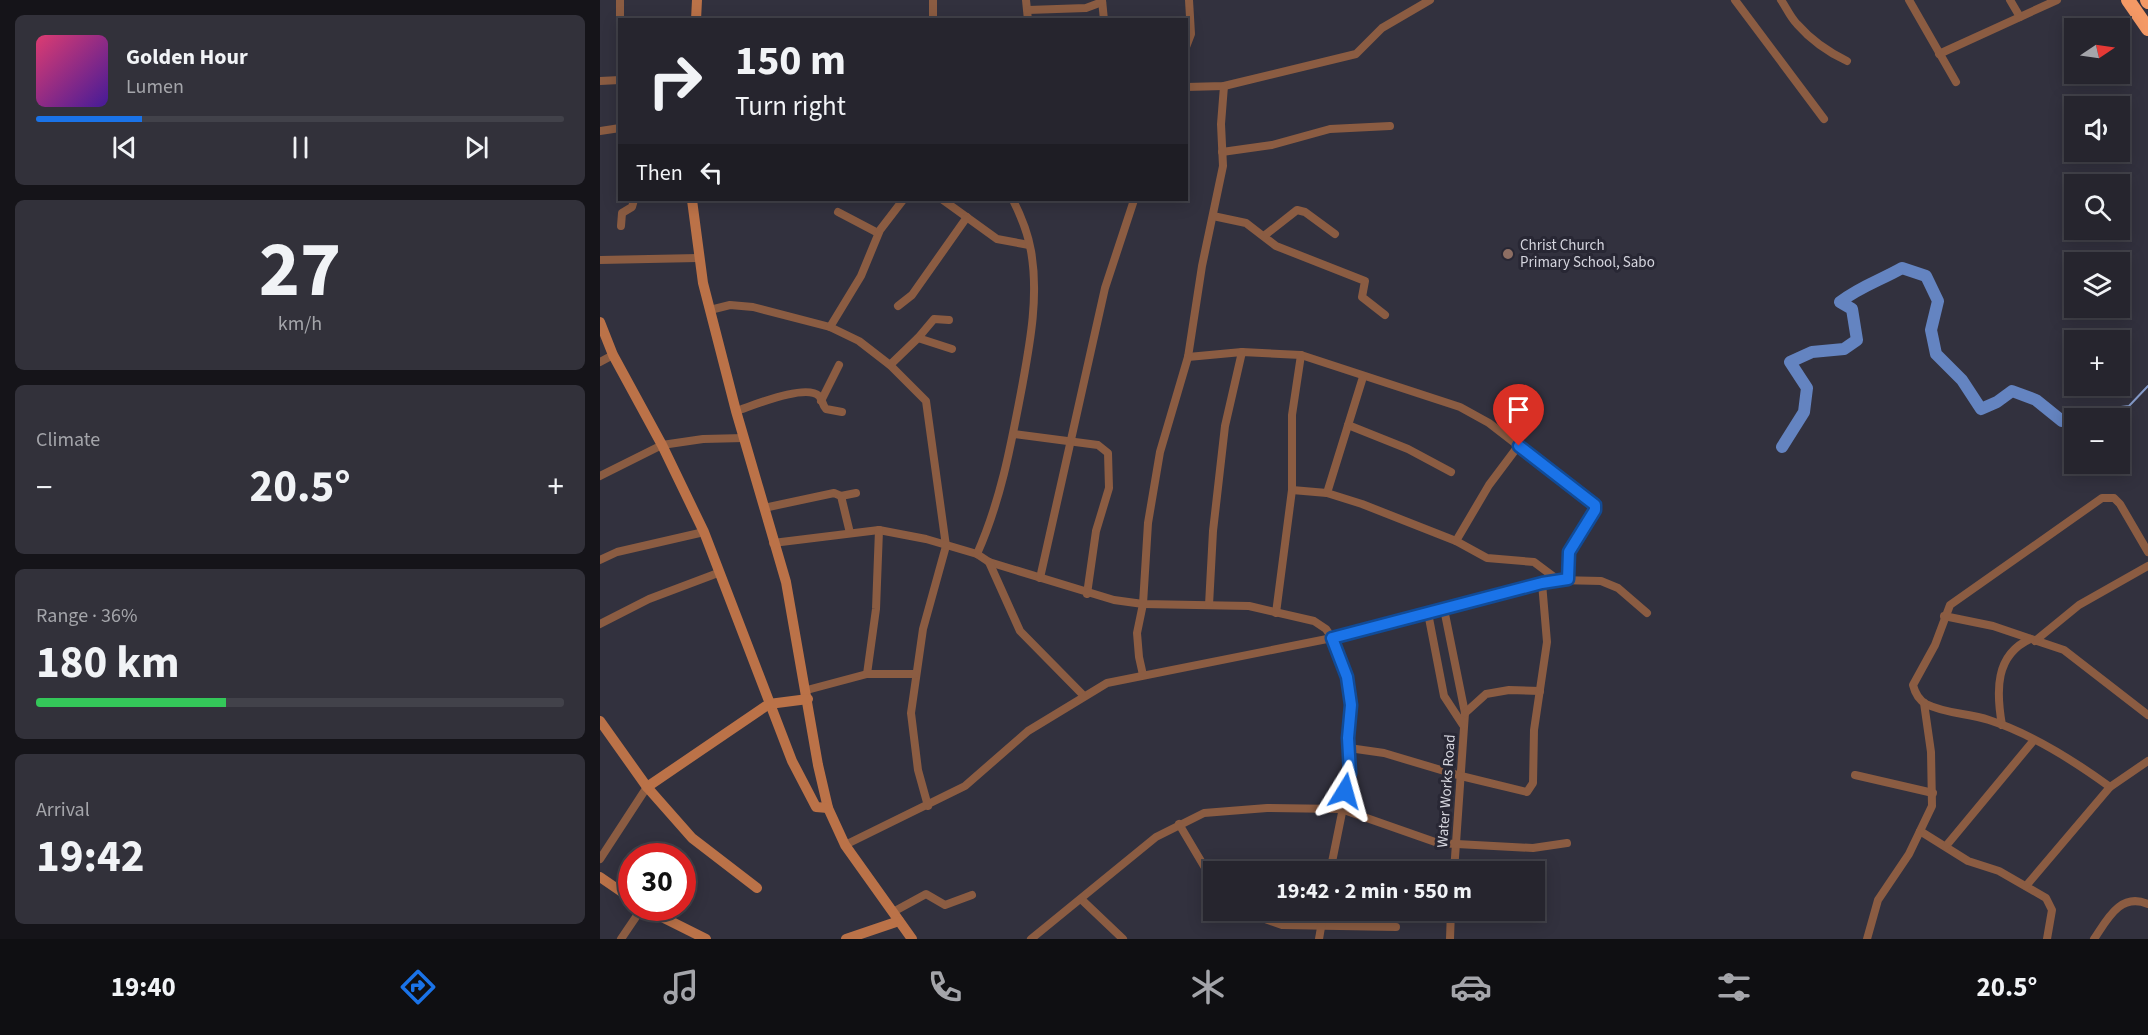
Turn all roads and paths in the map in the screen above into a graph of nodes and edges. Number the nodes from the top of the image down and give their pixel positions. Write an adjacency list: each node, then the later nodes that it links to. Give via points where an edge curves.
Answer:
1 (620, 0): 16 (street)
2 (697, 0): 17 (street)
3 (933, 0): 18 (street)
4 (1026, 0): 14 (street)
5 (1190, 0): 22 (street)
6 (1430, 0): 28 (street, via 1382,28 1356,54)
7 (1735, 0): 30 (street)
8 (1781, 0): 24 (street, via 1795,23 1810,37)
9 (1909, 0): 23 (street)
10 (2010, 0): 15 (street)
11 (2057, 0): 15 (street)
12 (2128, 0): 21 (highway)
13 (1102, 1): 14 (street, via 1086,8); 20 (street)
14 (1028, 10): 19 (street)
15 (2020, 17): 23 (street)
16 (620, 18)
17 (696, 18)
18 (933, 18)
19 (1028, 18)
20 (1104, 18)
21 (2148, 29)
22 (1188, 42)
23 (1939, 54): 27 (street)
24 (1847, 61)
25 (618, 80): 26 (street)
26 (600, 81)
27 (1956, 82)
28 (1224, 86): 29 (street); 34 (street)
29 (1188, 87)
30 (1824, 119)
31 (1390, 126): 34 (street, via 1330,129 1272,145)
32 (618, 128): 33 (street)
33 (600, 131)
34 (1222, 152): 42 (street)
35 (634, 201): 44 (street, via 622,213)
36 (692, 201): 49 (street)
37 (902, 201): 45 (street)
38 (945, 201): 43 (street)
39 (1013, 201): 48 (street)
40 (1134, 201): 73 (street, via 1105,288)
41 (838, 212): 45 (street)
42 (1213, 216): 47 (street, via 1246,223); 62 (street)
43 (967, 217): 48 (street, via 997,239); 51 (street, via 912,295)
44 (621, 226)
45 (878, 233): 56 (street, via 861,276)
46 (1335, 234): 47 (street, via 1297,210)
47 (1264, 236): 53 (street, via 1276,246 1365,281 1362,297)
48 (1029, 245): 71 (street, via 1033,311)
49 (698, 258): 50 (street); 52 (street)
50 (600, 260)
51 (898, 306)
52 (710, 310): 56 (street, via 730,305 753,307); 68 (street)
53 (1385, 315)
54 (949, 320): 57 (street, via 934,319)
55 (600, 322): 60 (street)
56 (830, 327): 65 (street, via 859,341)
57 (918, 338): 58 (street); 65 (street)
58 (951, 349)
59 (1242, 352): 61 (street); 62 (street); 101 (street, via 1225,426)
60 (613, 355): 63 (street); 74 (street)
61 (1301, 355): 66 (street); 78 (street, via 1292,415)
62 (1188, 357): 100 (street, via 1160,452 1148,523)
63 (600, 362)
64 (839, 365): 67 (street)
65 (890, 365): 88 (street, via 920,393 929,411)
66 (1363, 377): 70 (street); 75 (street, via 1460,407)
67 (821, 401): 68 (street, via 811,392 803,392); 69 (street, via 826,409)
68 (736, 411): 72 (street)
69 (842, 412)
70 (1348, 425): 76 (street, via 1408,449); 80 (street)
71 (1014, 434): 73 (street); 90 (street, via 993,517)
72 (744, 438): 74 (street); 82 (street)
73 (1073, 440): 95 (street); 99 (street, via 1098,445 1108,453 1110,465 1109,488 1096,531)
74 (662, 445): 77 (street); 84 (street)
75 (1519, 446): 86 (street, via 1489,485); 96 (street, via 1595,505 1569,552)
76 (1451, 472)
77 (600, 476)
78 (1292, 490): 80 (street); 103 (street)
79 (856, 493): 81 (street)
80 (1327, 493): 86 (street)
81 (842, 496): 82 (street, via 834,493); 85 (street)
82 (764, 508): 87 (street)
83 (879, 530): 85 (street); 88 (street, via 906,533); 110 (street, via 876,609)
84 (704, 532): 91 (street, via 617,552); 94 (street)
85 (850, 533): 87 (street)
86 (1456, 541): 97 (street, via 1487,558 1534,562)
87 (773, 543): 114 (street, via 786,582)
88 (946, 546): 90 (street); 111 (street, via 931,594)
89 (2148, 552): 106 (street, via 2120,504 2114,498 2102,498 1954,600)
90 (977, 554): 92 (street)
91 (600, 560)
92 (989, 562): 95 (street); 115 (street, via 1020,631)
93 (2148, 566): 109 (street, via 2079,604)
94 (718, 573): 107 (street, via 667,591); 117 (street)
95 (1040, 578): 99 (street)
96 (1568, 579): 97 (street); 105 (street, via 1600,581 1618,588)
97 (1558, 580): 98 (street)
98 (1542, 583): 102 (street); 113 (street, via 1548,642)
99 (1087, 594): 100 (street)
100 (1143, 604): 101 (street); 112 (street, via 1137,633)
101 (1209, 605): 103 (street, via 1249,606)
102 (1444, 609): 104 (street); 118 (street)
103 (1276, 613): 108 (street, via 1314,621)
104 (1428, 613): 108 (street); 122 (street, Water Works Road, via 1444,696)
105 (1647, 613)
106 (1944, 616): 109 (street, via 1993,626); 116 (street, via 1935,645 1913,686)
107 (600, 624)
108 (1332, 638): 112 (street); 124 (street, via 1347,677 1351,705)
109 (2032, 640): 119 (street, via 2071,654); 121 (street, via 2015,646 2003,664 1999,694)
110 (867, 674): 111 (street); 114 (street)
111 (915, 674): 131 (street, via 911,721)
112 (1143, 675): 115 (street, via 1107,683)
113 (1540, 691): 118 (street, via 1486,694); 127 (street, via 1531,789 1523,792)
114 (807, 694): 117 (street); 132 (street)
115 (1083, 695): 131 (street, via 1028,731 965,786)
116 (1924, 703): 121 (street); 130 (street)
117 (769, 704): 128 (street); 132 (street, via 816,807)
118 (1465, 713): 122 (street)
119 (2148, 715)
120 (600, 722): 128 (street)
121 (2002, 725): 123 (street)
122 (1464, 726): 127 (street, Water Works Road)
123 (2034, 740): 129 (street); 139 (street)
124 (1349, 748): 127 (street, via 1384,753); 133 (street, via 1350,773)
125 (2148, 761): 129 (street)
126 (1855, 775): 130 (street)
127 (1461, 776): 136 (street, Water Works Road)
128 (647, 787): 140 (street); 146 (street, via 692,838)
129 (2110, 787): 145 (street)
130 (1933, 793): 135 (street, via 1932,806)
131 (928, 806): 138 (street)
132 (828, 808): 138 (street)
133 (1341, 809): 134 (street, via 1267,808 1204,813); 136 (street, via 1438,843); 141 (street)
134 (1179, 824): 143 (street); 149 (street, via 1156,837)
135 (1920, 831): 139 (street); 167 (street, via 1878,900)
136 (1455, 842): 137 (street, via 1533,848); 142 (street, Water Works Road)
137 (1567, 843)
138 (845, 845): 151 (street)
139 (1946, 846): 145 (street, via 1968,861 1999,871)
140 (600, 859)
141 (1332, 861)
142 (1454, 861)
143 (1203, 865)
144 (600, 877): 147 (street)
145 (2026, 886): 168 (street, via 2050,904)
146 (757, 888)
147 (618, 889)
148 (972, 895): 151 (street, via 945,905 926,894)
149 (1082, 900): 163 (street); 164 (street)
150 (2148, 904): 169 (street, via 2134,901 2115,908)
151 (896, 917): 161 (street); 162 (street)
152 (634, 921): 159 (street)
153 (669, 921): 160 (street)
154 (1271, 921): 157 (street)
155 (1322, 921): 157 (street)
156 (1451, 921): 166 (street)
157 (1321, 927): 158 (street); 165 (street)
158 (1396, 927)
159 (621, 939)
160 (706, 939)
161 (846, 939)
162 (912, 939)
163 (1031, 939)
164 (1123, 939)
165 (1320, 939)
166 (1450, 939)
167 (1867, 939)
168 (2047, 939)
169 (2094, 939)

